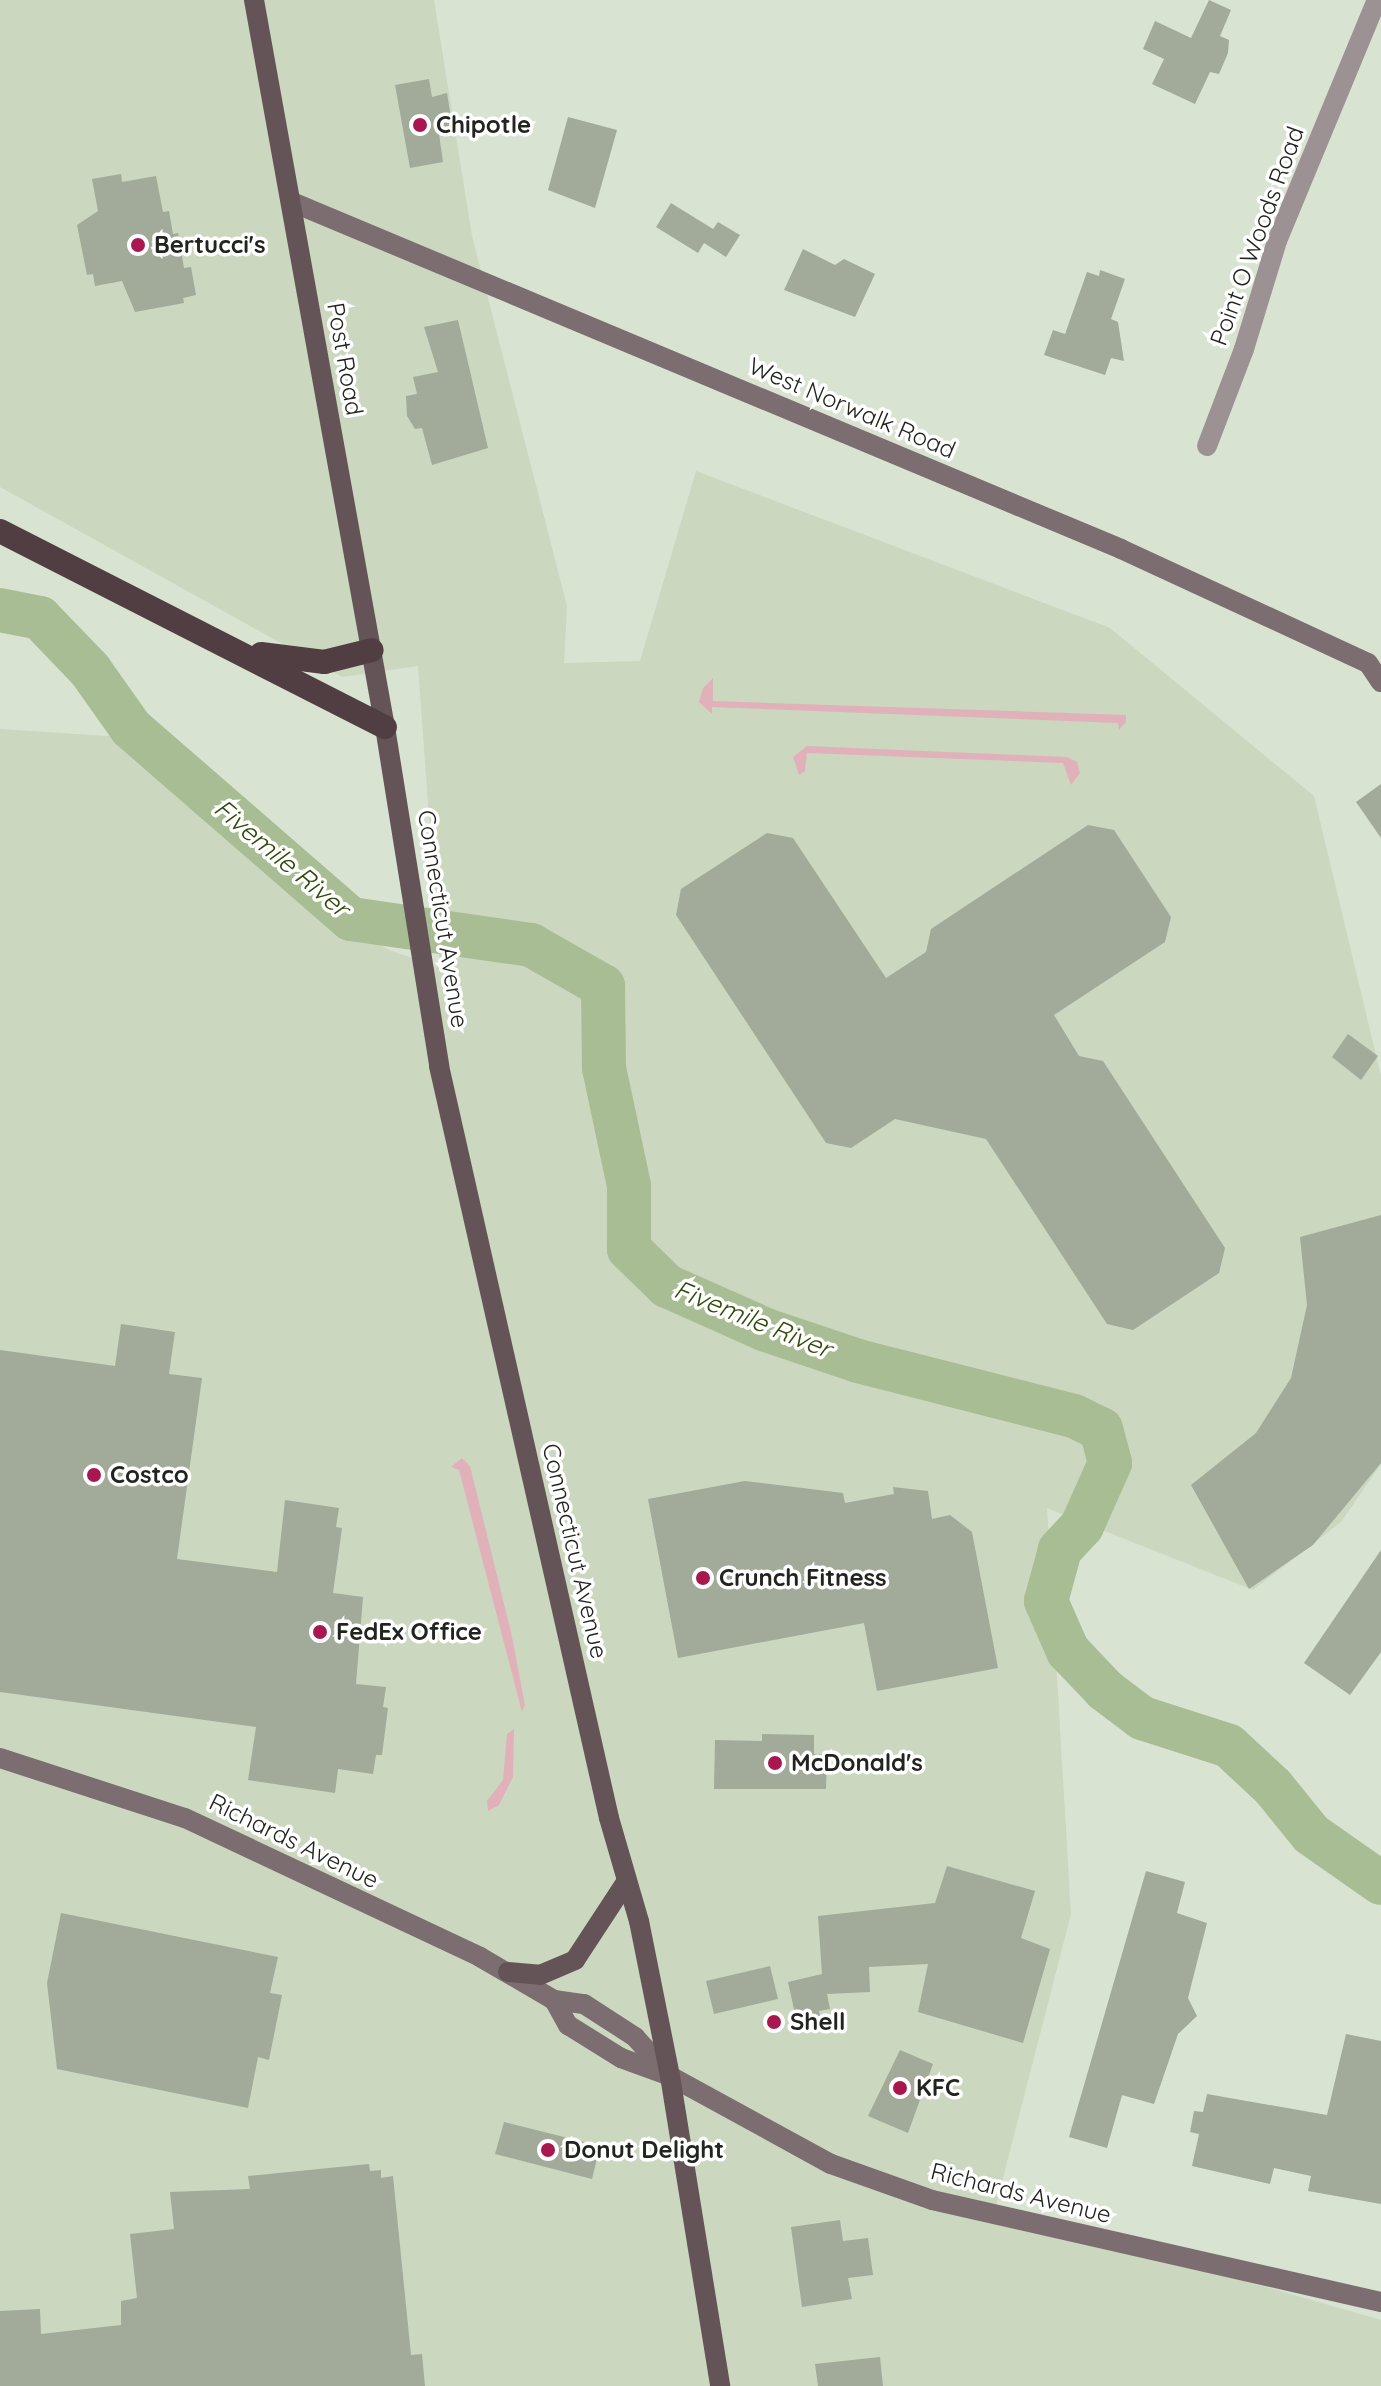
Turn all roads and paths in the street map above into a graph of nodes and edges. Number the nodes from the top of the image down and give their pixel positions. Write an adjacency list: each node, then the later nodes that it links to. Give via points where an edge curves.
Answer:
1 (254, 0): 3 (main road, Post Road)
2 (1377, 0): 4 (street, Point O Woods Road, via 1277,241)
3 (292, 202): 7 (main road, Post Road); 8 (street, West Norwalk Road, via 1121,549 1368,663)
4 (1207, 446)
5 (0, 531): 6 (highway)
6 (194, 631): 7 (highway, via 288,660 324,662); 9 (highway)
7 (372, 650): 9 (main road, Post Road)
8 (1381, 682)
9 (385, 727): 11 (main road, Connecticut Avenue, via 439,1066)
10 (0, 1758): 12 (street, Richards Avenue, via 185,1818)
11 (626, 1882): 12 (main road, via 575,1960 540,1975); 13 (main road, Connecticut Avenue, via 639,1921)
12 (508, 1972): 13 (street, Richards Avenue, via 554,2000 584,2004 635,2037)
13 (670, 2076): 14 (street, Richards Avenue, via 819,2158 932,2200); 15 (main road, Connecticut Avenue)
14 (1381, 2302)
15 (720, 2386)

